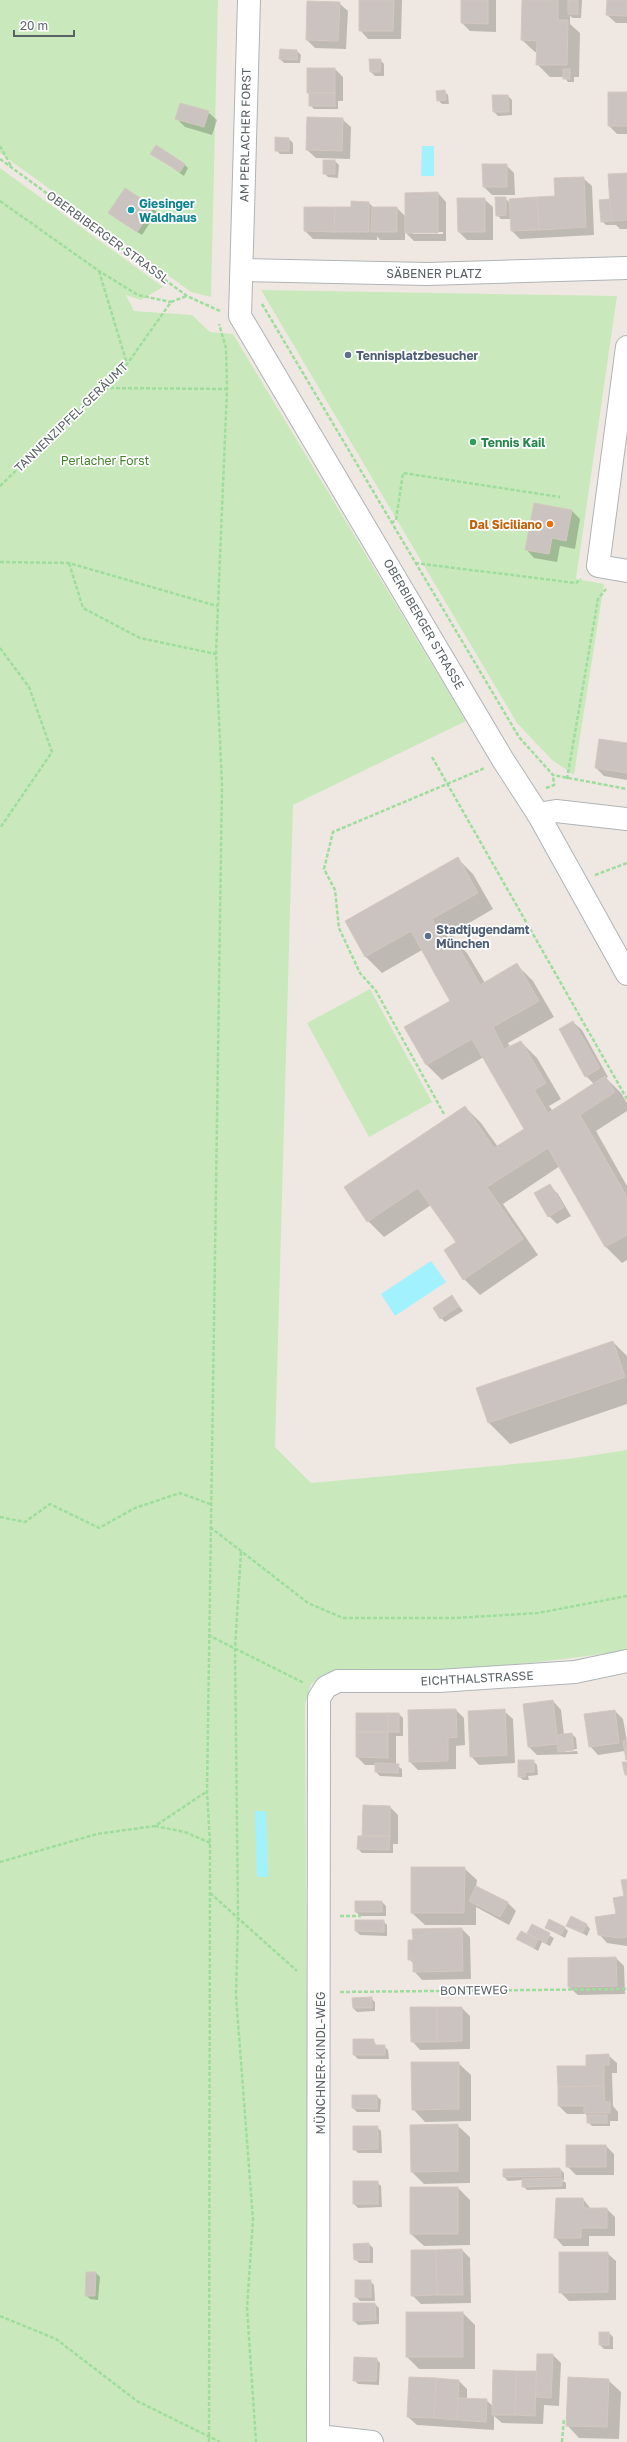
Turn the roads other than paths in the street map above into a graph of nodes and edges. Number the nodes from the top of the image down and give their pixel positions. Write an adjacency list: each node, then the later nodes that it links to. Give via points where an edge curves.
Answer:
1 (249, 0): 3 (street, AM PERLACHER FORST)
2 (627, 268): 3 (street, SÄBENER PLATZ, via 427,274)
3 (242, 270): 6 (street, OBERBIBERGER STRASSE, via 240,316 503,760)
4 (627, 347): 5 (street, via 598,566)
5 (625, 571)
6 (538, 814): 7 (street, via 556,811); 8 (street, OBERBIBERGER STRASSE)
7 (627, 819)
8 (627, 974)
9 (627, 1661): 10 (street, EICHTHALSTRASSE, via 575,1672 439,1682 338,1681)
10 (324, 1690): 11 (street, MÜNCHNER-KINDL-WEG, via 320,1698)
11 (318, 2439): 12 (street)
12 (372, 2442)

